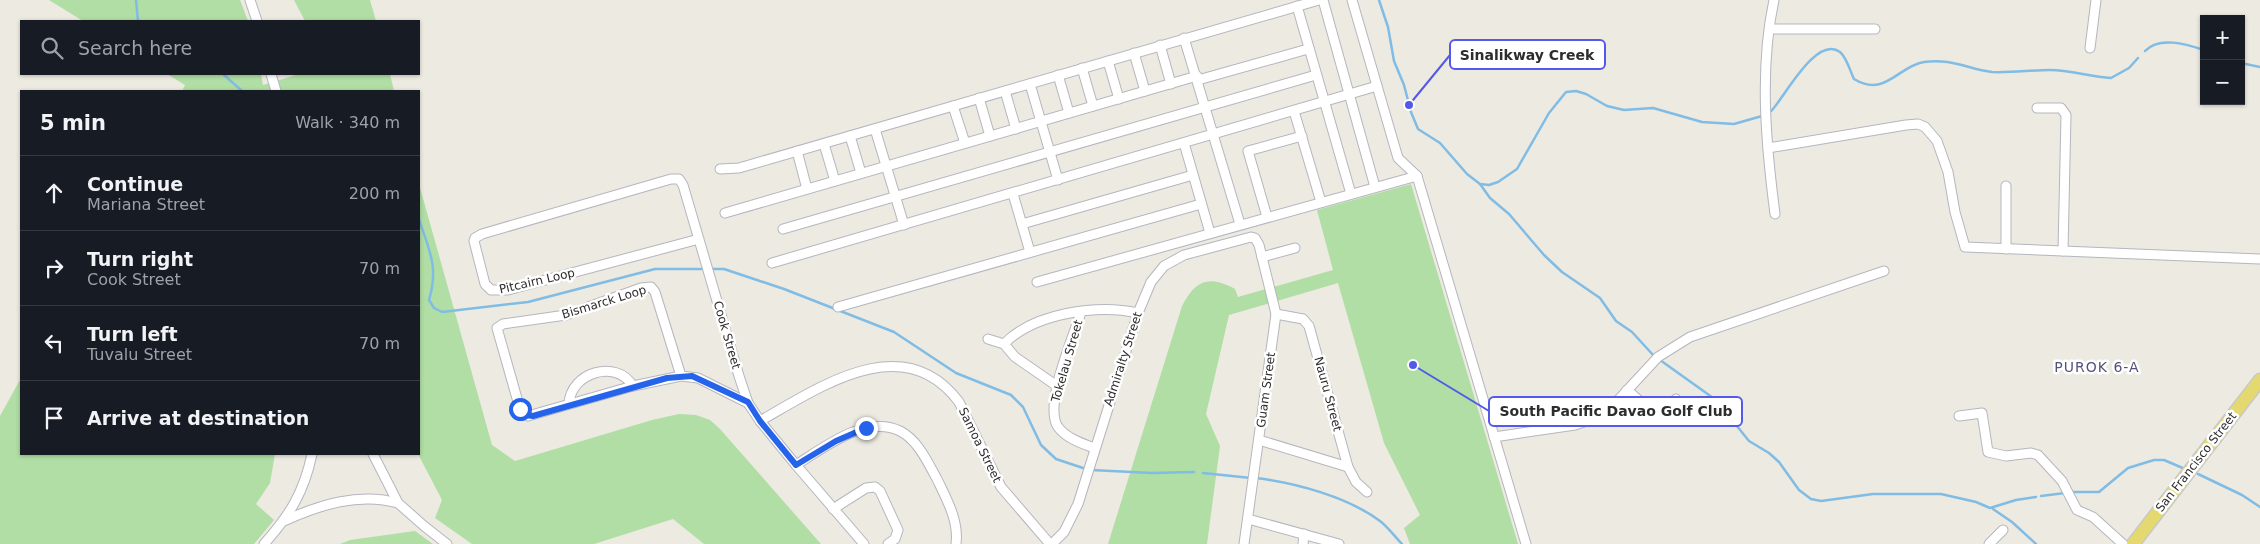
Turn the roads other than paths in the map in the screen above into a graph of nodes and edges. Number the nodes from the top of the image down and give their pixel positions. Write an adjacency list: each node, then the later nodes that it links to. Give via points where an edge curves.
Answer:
1 (250, 0): 7 (street)
2 (1321, 0): 6 (street); 27 (street)
3 (1352, 0): 23 (street)
4 (1774, 0): 9 (street)
5 (2096, 0): 13 (street)
6 (1297, 6): 10 (street); 12 (street)
7 (258, 20)
8 (1875, 29): 9 (street)
9 (1770, 30): 47 (street, via 1766,80)
10 (1184, 38): 11 (street); 20 (street)
11 (1160, 46): 14 (street); 22 (street)
12 (1308, 48): 19 (street); 20 (street)
13 (2090, 48)
14 (1134, 53): 15 (street); 26 (street)
15 (1108, 61): 16 (street); 29 (street)
16 (1082, 68): 18 (street); 32 (street)
17 (271, 75): 24 (street)
18 (1058, 75): 21 (street); 36 (street)
19 (1316, 75): 30 (street); 33 (street)
20 (1197, 78): 22 (street); 33 (street)
21 (1030, 84): 25 (street); 37 (street)
22 (1171, 84): 26 (street)
23 (1377, 86): 27 (street); 54 (street, via 1398,158)
24 (276, 90)
25 (1005, 91): 28 (street); 39 (street)
26 (1145, 91): 29 (street)
27 (1348, 95): 30 (street); 59 (street)
28 (979, 98): 31 (street); 42 (street)
29 (1119, 99): 32 (street)
30 (1324, 102): 35 (street); 62 (street)
31 (953, 106): 38 (street); 44 (street)
32 (1093, 106): 36 (street)
33 (1205, 106): 40 (street); 49 (street)
34 (2037, 108): 78 (street, via 2061,108 2066,116)
35 (1294, 111): 40 (street); 43 (street)
36 (1069, 113): 37 (street)
37 (1041, 121): 39 (street); 49 (street)
38 (875, 129): 41 (street); 50 (street)
39 (1016, 129): 42 (street)
40 (1214, 135): 45 (street); 70 (street)
41 (850, 136): 46 (street); 52 (street)
42 (990, 136): 44 (street)
43 (1302, 136): 64 (street); 68 (street, via 1248,151)
44 (965, 143): 50 (street)
45 (1184, 143): 53 (street); 56 (street)
46 (824, 144): 48 (street); 57 (street)
47 (1768, 148): 67 (street); 77 (street, via 1906,124 1926,127 1937,141 1944,160 1965,247)
48 (797, 151): 51 (street, via 731,170); 60 (street)
49 (1050, 151): 56 (street); 63 (street)
50 (886, 166): 52 (street); 63 (street)
51 (720, 169)
52 (861, 174): 57 (street)
53 (1193, 175): 65 (street); 69 (street)
54 (1417, 176): 59 (street); 101 (street)
55 (679, 179): 75 (street, Cook Street); 75 (street, Pitcairn Loop, via 478,235 474,245 484,281 491,290 508,290)
56 (1058, 180): 61 (street)
57 (836, 181): 60 (street)
58 (2006, 186): 77 (street)
59 (1375, 187): 62 (street)
60 (807, 189): 66 (street)
61 (1013, 194): 69 (street); 71 (street)
62 (1351, 194): 64 (street)
63 (895, 195): 71 (street); 72 (street)
64 (1321, 202): 68 (street)
65 (1201, 204): 73 (street); 79 (street)
66 (725, 213)
67 (1775, 214)
68 (1267, 216): 70 (street)
69 (1022, 224): 79 (street)
70 (1240, 224): 73 (street)
71 (904, 225): 82 (street)
72 (783, 229)
73 (1210, 232): 84 (street)
74 (1255, 238): 80 (street, Guam Street); 87 (street, Admiralty Street, via 1247,237 1184,255 1164,266 1151,282)
75 (699, 239): 97 (street, Cook Street)
76 (1295, 248): 80 (street)
77 (2006, 248): 78 (street)
78 (2063, 251): 81 (street)
79 (1030, 252): 85 (street)
80 (1262, 257): 88 (street, Guam Street)
81 (2260, 259)
82 (772, 263)
83 (1884, 271): 95 (street, via 1690,337 1658,357)
84 (1036, 282)
85 (838, 307)
86 (1081, 312): 87 (street, via 1107,309); 90 (street, via 1038,322); 94 (street, Tokelau Street)
87 (1138, 312): 103 (street, Admiralty Street)
88 (1276, 314): 102 (street, Guam Street); 107 (street, Nauru Street, via 1303,319 1309,326)
89 (988, 338): 90 (street)
90 (1004, 344): 94 (street, via 1015,357)
91 (682, 376): 93 (street); 97 (street, via 698,378); 98 (street, Bismarck Loop, via 651,287 646,286 566,315 499,325 497,332 520,409 525,415 533,416)
92 (2260, 380): 127 (main road, San Francisco Street)
93 (633, 386): 98 (street); 98 (street, via 620,373 597,373 574,386)
94 (1057, 386): 103 (street, Tokelau Street, via 1053,416 1057,426 1066,435)
95 (1627, 390): 96 (street, via 1659,418); 101 (street, via 1609,410 1587,422)
96 (1676, 399)
97 (748, 402): 100 (street, Cook Street)
98 (569, 404)
99 (1959, 416): 126 (street, via 1982,413 1988,452 2006,456 2031,452 2038,455 2062,481 2078,510 2093,517)
100 (760, 421): 106 (street, Cook Street); 120 (street, Samoa Street, via 827,384 858,372 902,366 930,375 959,402 1001,487)
101 (1494, 437): 124 (street)
102 (1260, 440): 107 (street); 111 (street, Guam Street)
103 (1094, 448): 120 (street, Admiralty Street, via 1072,519)
104 (312, 455): 112 (street, via 302,490)
105 (374, 455): 109 (street)
106 (796, 465): 110 (street, Cook Street); 119 (street, via 860,430 881,427 901,432 920,450 946,498 956,524)
107 (1348, 467): 108 (street, Nauru Street, via 1356,482)
108 (1367, 492)
109 (398, 503): 112 (street, via 376,498 348,500); 116 (street)
110 (833, 508): 117 (street, Cook Street); 118 (street, via 866,488 875,487 880,491 898,530)
111 (1248, 520): 114 (street); 121 (street, Guam Street)
112 (284, 521): 115 (street)
113 (2003, 530): 125 (street)
114 (1304, 534): 122 (street); 123 (street)
115 (264, 544)
116 (447, 544)
117 (864, 544)
118 (888, 544)
119 (956, 544)
120 (1051, 544)
121 (1244, 544)
122 (1303, 544)
123 (1339, 544)
124 (1526, 544)
125 (1989, 544)
126 (2123, 544)
127 (2133, 544)

